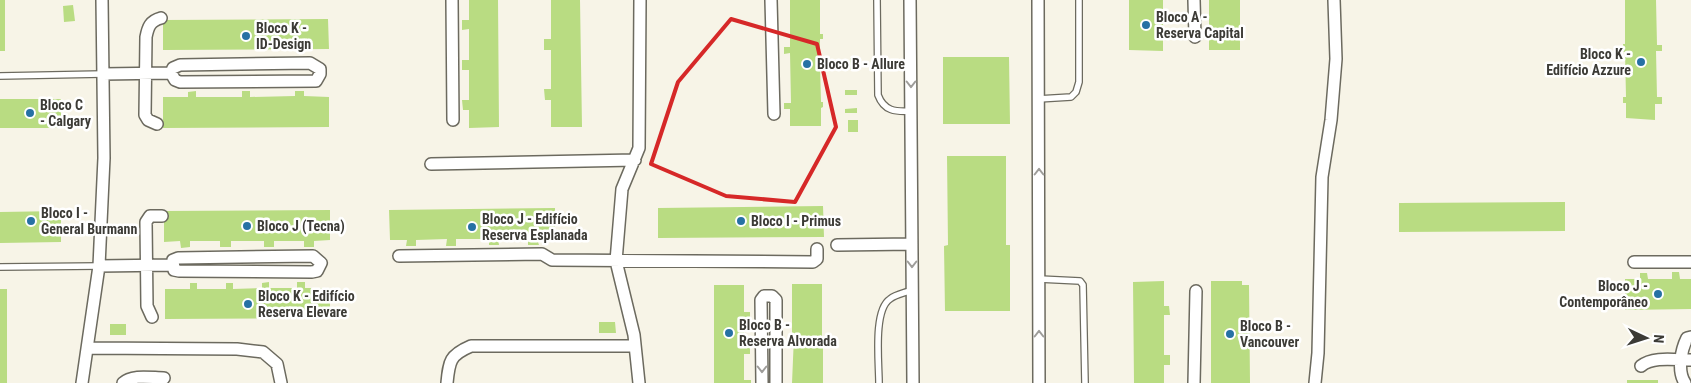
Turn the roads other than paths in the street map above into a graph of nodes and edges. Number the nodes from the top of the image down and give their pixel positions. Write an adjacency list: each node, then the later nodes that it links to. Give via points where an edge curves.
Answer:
1 (102, 0): 15 (street)
2 (452, 0): 20 (street)
3 (640, 0): 22 (street, via 639,148)
4 (771, 0): 19 (street)
5 (877, 0): 18 (lane, via 878,95 881,104 888,109)
6 (910, 0): 18 (street, one-way to 18)
7 (1038, 0): 17 (street)
8 (1079, 0): 17 (lane, via 1076,92 1070,97)
9 (1194, 0): 12 (street)
10 (1334, 0): 59 (street, via 1336,59 1322,177)
11 (160, 18): 13 (street, via 148,26)
12 (1196, 37)
13 (146, 73): 14 (street); 15 (street); 21 (street, via 145,115)
14 (171, 73): 14 (street, via 180,82 308,81 318,80 320,69 310,63 180,65)
15 (102, 74): 16 (lane); 34 (street, via 104,158)
16 (0, 76)
17 (1038, 99): 36 (street, one-way to 17)
18 (911, 111): 25 (street)
19 (774, 114)
20 (453, 120)
21 (157, 124)
22 (635, 160): 23 (street); 29 (street, via 622,188)
23 (431, 164)
24 (162, 216): 32 (street, via 154,215 147,219)
25 (912, 244): 26 (street); 37 (street, one-way to 37)
26 (836, 245)
27 (817, 249): 29 (street, via 817,259 812,262)
28 (399, 256): 29 (street, via 542,254 552,260)
29 (616, 261): 41 (street)
30 (1634, 262): 31 (street)
31 (1691, 262)
32 (147, 265): 33 (street); 34 (street); 39 (street, via 146,306)
33 (172, 265): 33 (street, via 179,271 312,272 317,271 321,263 313,256 178,258)
34 (99, 266): 35 (lane); 42 (street)
35 (0, 267)
36 (1039, 279): 56 (street, one-way to 36); 57 (lane, via 1080,281 1084,285)
37 (912, 290): 54 (lane, via 890,299 882,308 879,320); 55 (street)
38 (1196, 291): 58 (street)
39 (152, 318)
40 (1691, 337): 43 (street, via 1681,349)
41 (635, 346): 50 (street, via 471,346 457,352 449,364); 51 (street)
42 (89, 348): 47 (street); 49 (street, via 263,352 277,364)
43 (1686, 360): 44 (street, via 1654,360); 46 (street)
44 (1641, 366)
45 (164, 378): 48 (street, via 136,378)
46 (1682, 382)
47 (82, 383)
48 (123, 383)
49 (281, 383)
50 (447, 383)
51 (639, 383)
52 (762, 383): 53 (street, one-way to 52, via 776,300 772,296 764,296 761,300)
53 (776, 383)
54 (879, 383)
55 (913, 383)
56 (1040, 383)
57 (1085, 383)
58 (1194, 383)
59 (1315, 383)

